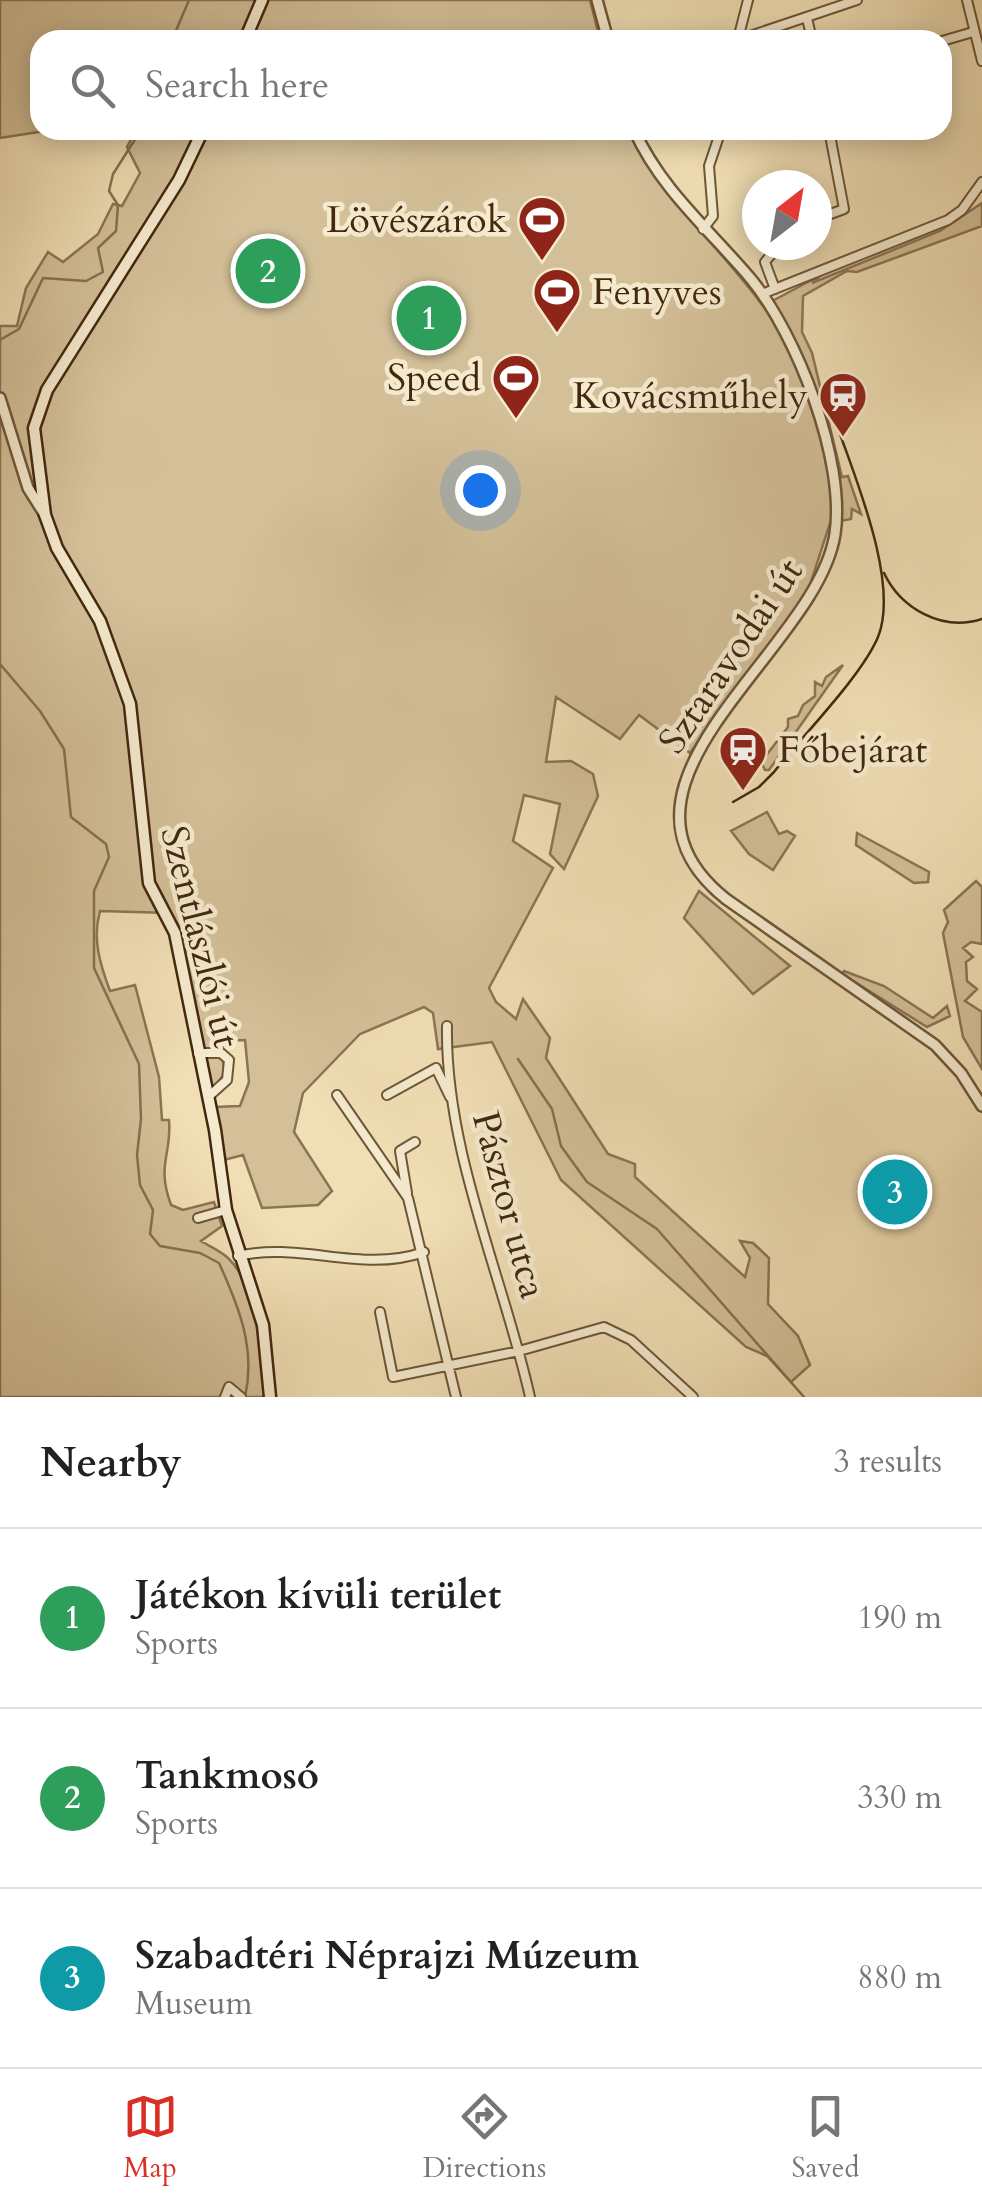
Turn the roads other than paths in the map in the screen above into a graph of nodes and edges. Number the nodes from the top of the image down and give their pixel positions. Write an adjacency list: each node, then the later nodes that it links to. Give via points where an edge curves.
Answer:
1 (262, 0): 7 (main road)
2 (598, 0): 8 (street)
3 (748, 0): 9 (street)
4 (857, 0): 6 (street)
5 (967, 0): 12 (street)
6 (808, 18): 10 (street); 11 (street)
7 (248, 30)
8 (606, 30)
9 (740, 30)
10 (770, 30)
11 (810, 30)
12 (973, 32): 13 (street); 14 (street)
13 (952, 38)
14 (982, 61)
15 (198, 140): 26 (main road, Szentlászlói út, via 40,406 34,440)
16 (639, 140): 21 (street, Sztaravodai út, via 662,181)
17 (718, 140): 21 (street, via 709,166 713,216)
18 (831, 140): 20 (street, via 844,209)
19 (982, 182): 23 (street, via 948,220)
20 (832, 213)
21 (703, 229): 24 (street, Sztaravodai út)
22 (767, 260): 23 (street)
23 (775, 289): 24 (street)
24 (762, 294): 33 (street, Sztaravodai út, via 794,352 824,439 836,491 835,537 814,593 690,765 679,800 684,844 716,891 920,1032 961,1073)
25 (0, 398): 26 (street, via 28,488)
26 (45, 515): 28 (main road, Szentlászlói út, via 100,621 130,704 149,882 175,933)
27 (447, 1026): 32 (street, Pásztor utca)
28 (198, 1053): 31 (main road, Szentlászlói út); 31 (street, via 221,1053 228,1060 227,1080)
29 (336, 1095): 35 (street)
30 (387, 1095): 32 (street, via 438,1068)
31 (208, 1097): 36 (main road, Szentlászlói út)
32 (454, 1105): 41 (street, Pásztor utca, via 488,1254)
33 (982, 1106)
34 (415, 1142): 35 (street, via 400,1150)
35 (408, 1198): 38 (street)
36 (226, 1210): 37 (street); 39 (main road, Szentlászlói út)
37 (198, 1218)
38 (424, 1252): 39 (street, via 372,1263 281,1253); 42 (street)
39 (238, 1256): 45 (main road, Szentlászlói út, via 263,1325)
40 (380, 1312): 42 (street, via 393,1377)
41 (520, 1351): 42 (street); 47 (street, Pásztor utca); 48 (street, via 604,1327 631,1340)
42 (450, 1365): 46 (street)
43 (225, 1397): 44 (street, via 230,1387)
44 (241, 1397)
45 (270, 1397)
46 (456, 1397)
47 (530, 1397)
48 (693, 1397)

